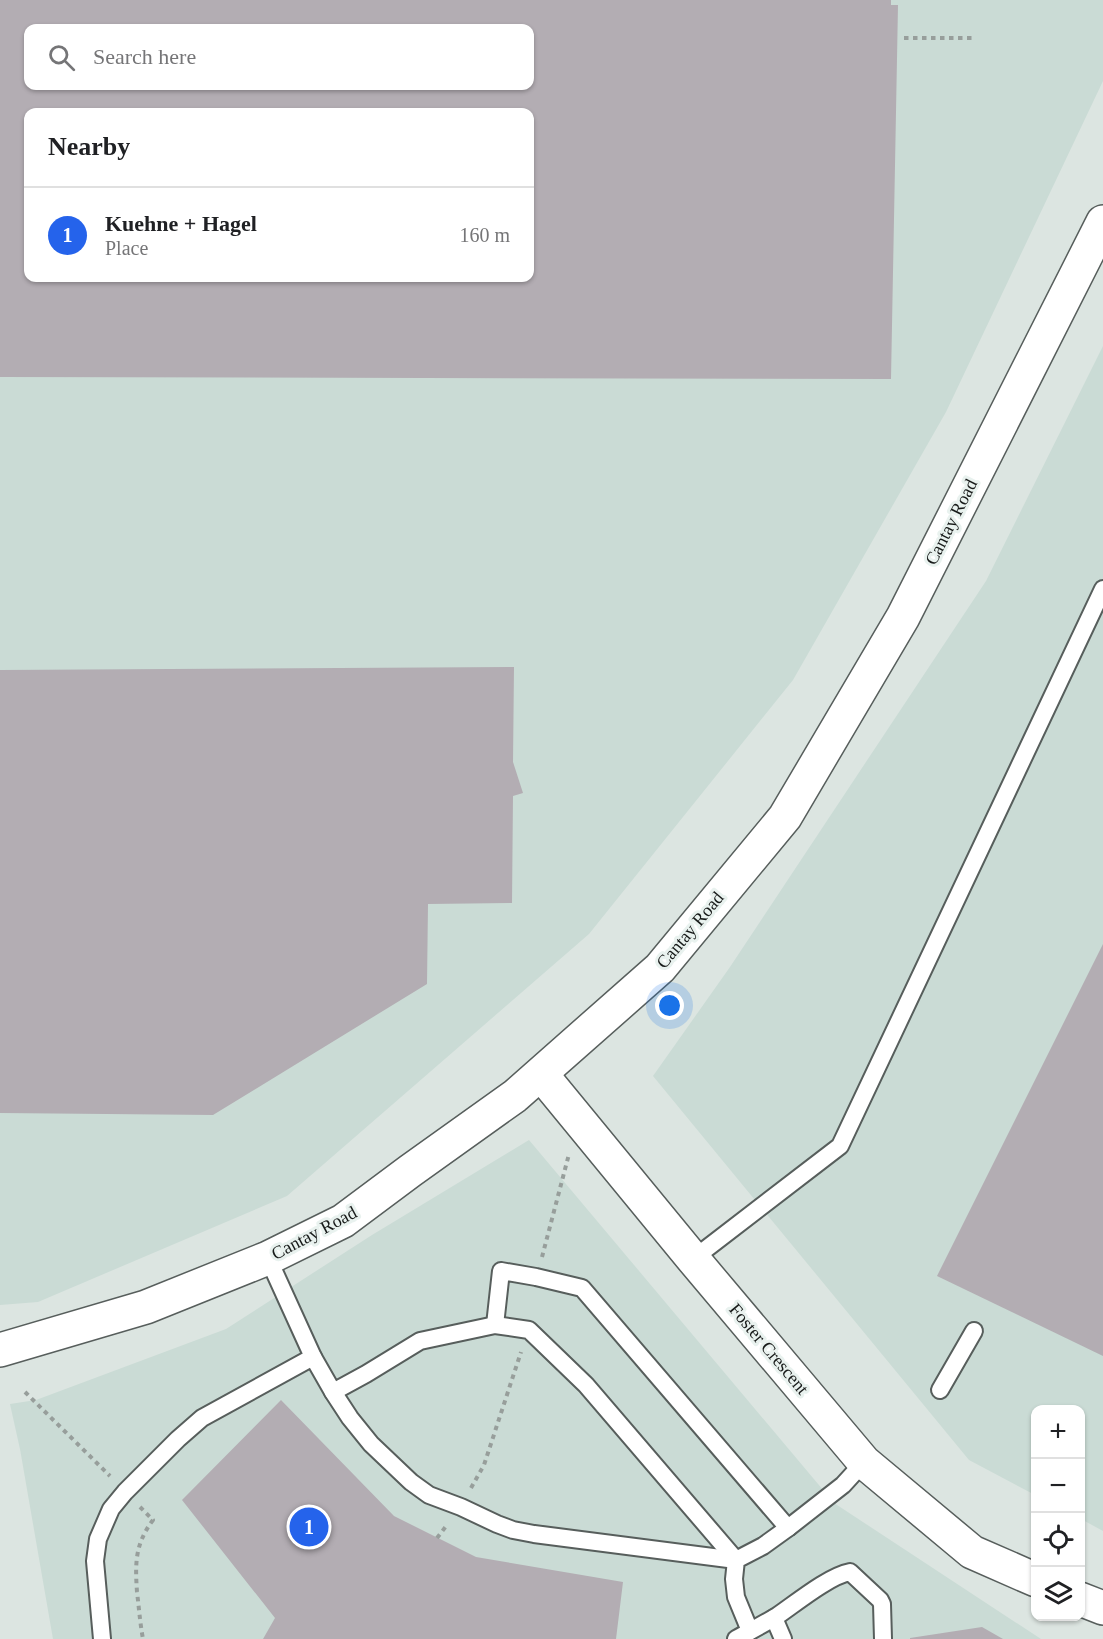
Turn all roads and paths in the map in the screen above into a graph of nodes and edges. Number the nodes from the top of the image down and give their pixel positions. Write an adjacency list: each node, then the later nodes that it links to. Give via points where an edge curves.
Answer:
1 (904, 38): 2 (path)
2 (972, 38)
3 (1103, 222): 5 (street, Cantay Road, via 903,617 785,817 660,968)
4 (1103, 589): 7 (lane, via 840,1146)
5 (541, 1074): 6 (street, Cantay Road, via 343,1221); 7 (street, Foster Crescent)
6 (268, 1258): 10 (street, Cantay Road, via 146,1307); 11 (lane)
7 (693, 1259): 14 (street, Foster Crescent)
8 (495, 1325): 13 (lane, via 420,1341); 15 (lane, via 501,1271 582,1288); 16 (lane, via 528,1330 586,1385)
9 (974, 1330): 12 (lane)
10 (0, 1350)
11 (313, 1357): 13 (lane); 22 (lane, via 202,1418 111,1509 98,1539 95,1561)
12 (940, 1390)
13 (333, 1392): 16 (lane, via 371,1444 411,1482 429,1495 497,1524 534,1534)
14 (864, 1462): 15 (lane, via 843,1485); 17 (street, Foster Crescent, via 972,1552)
15 (788, 1528): 16 (lane)
16 (736, 1560): 21 (lane, via 734,1580)
17 (1031, 1578)
18 (1085, 1601): 19 (street)
19 (1103, 1608)
20 (774, 1618): 21 (lane); 23 (lane); 24 (lane, via 850,1572 882,1604)
21 (743, 1635)
22 (102, 1639)
23 (783, 1639)
24 (883, 1639)

